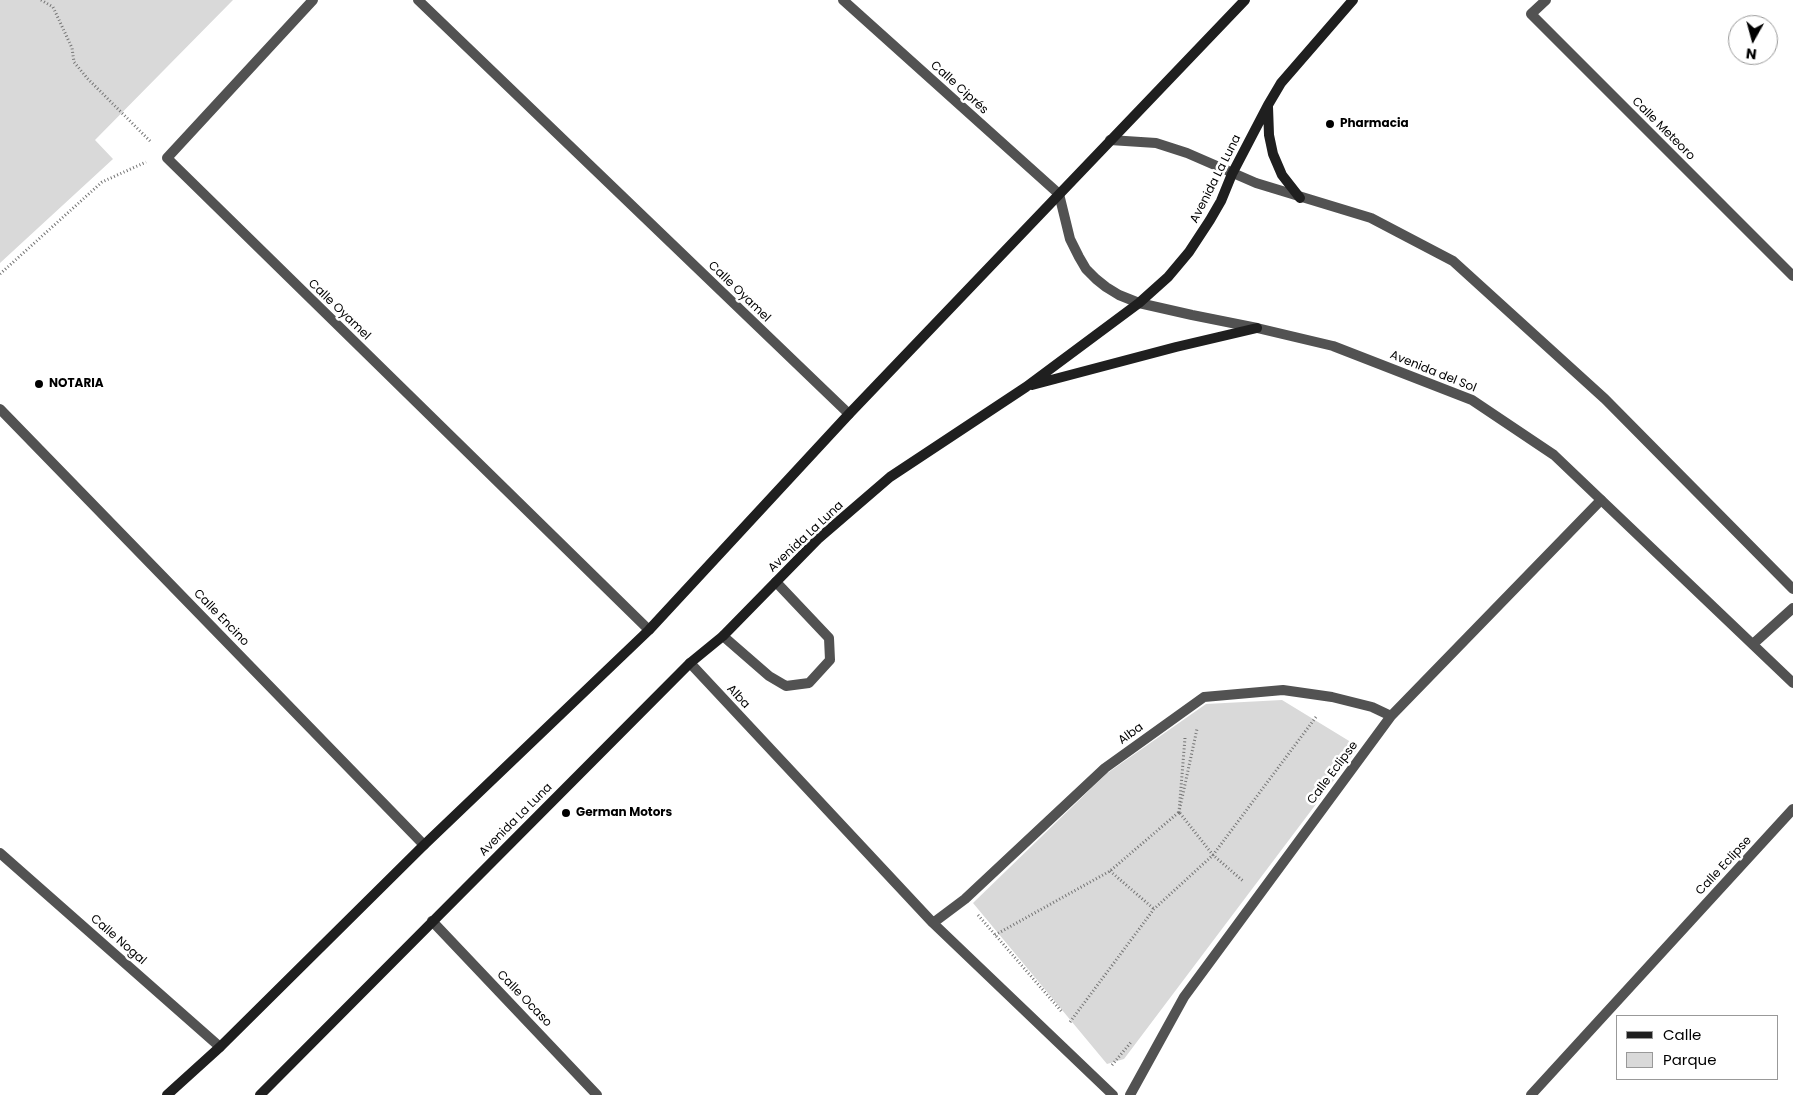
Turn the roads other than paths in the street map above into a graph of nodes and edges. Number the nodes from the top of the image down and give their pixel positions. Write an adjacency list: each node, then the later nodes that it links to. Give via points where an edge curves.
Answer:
1 (314, 0): 22 (street, Calle Oyamel, via 167,158)
2 (418, 0): 17 (street, Calle Oyamel)
3 (843, 0): 10 (street, Calle Ciprés)
4 (1245, 0): 8 (main road)
5 (1353, 0): 7 (main road, Avenida La Luna, via 1281,83)
6 (1546, 0): 12 (street, Calle Meteoro, via 1531,14)
7 (1268, 105): 9 (main road, Avenida La Luna); 11 (main road, via 1273,154 1282,176)
8 (1110, 140): 9 (street, via 1170,147); 10 (main road)
9 (1232, 174): 11 (street); 13 (main road, Avenida La Luna, via 1221,201 1199,238 1180,264)
10 (1059, 194): 13 (street, Avenida del Sol, via 1070,239 1086,269 1106,288); 17 (main road)
11 (1300, 198): 20 (street, via 1371,218 1453,261 1605,399)
12 (1793, 276)
13 (1139, 303): 14 (street, Avenida del Sol); 15 (main road, Avenida La Luna)
14 (1257, 328): 15 (main road); 18 (street, Avenida del Sol, via 1333,346 1472,400 1554,455)
15 (1026, 387): 19 (main road, Avenida La Luna, via 890,477 818,539)
16 (0, 409): 29 (street, Calle Encino)
17 (849, 414): 22 (main road)
18 (1600, 500): 24 (street, Avenida del Sol); 27 (street, Calle Eclipse)
19 (776, 582): 23 (main road, Avenida La Luna); 23 (street, via 829,638 830,660 809,683 786,686 769,676)
20 (1793, 590)
21 (1793, 608): 24 (street)
22 (649, 630): 29 (main road)
23 (723, 636): 25 (main road, Avenida La Luna)
24 (1753, 644): 26 (street, Avenida del Sol)
25 (690, 663): 31 (main road, Avenida La Luna); 32 (street, Alba)
26 (1793, 683)
27 (1391, 716): 32 (street, Alba, via 1372,707 1332,697 1283,690 1204,697 1105,768 965,899); 38 (street, Calle Eclipse, via 1184,997)
28 (1793, 809): 39 (street, Calle Eclipse)
29 (424, 845): 33 (main road)
30 (0, 853): 33 (street, Calle Nogal)
31 (432, 921): 35 (main road, Avenida La Luna); 36 (street, Calle Ocaso)
32 (933, 923): 37 (street, Alba)
33 (220, 1047): 34 (main road)
34 (167, 1095)
35 (260, 1095)
36 (597, 1095)
37 (1113, 1095)
38 (1130, 1095)
39 (1530, 1095)

